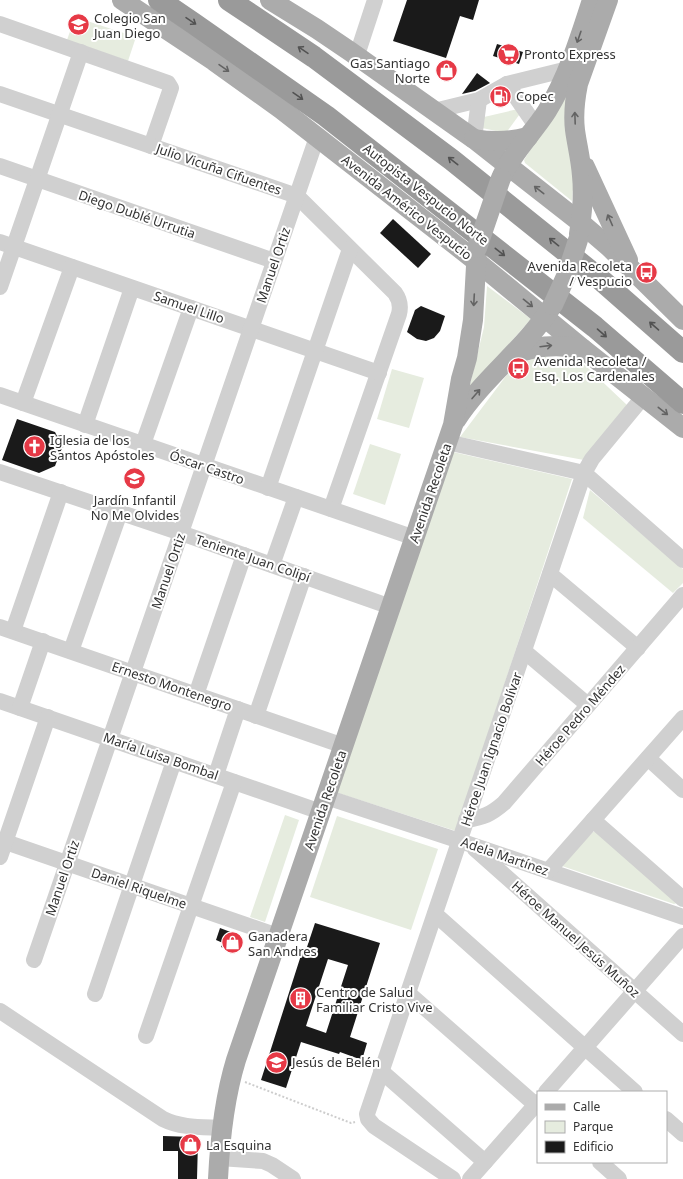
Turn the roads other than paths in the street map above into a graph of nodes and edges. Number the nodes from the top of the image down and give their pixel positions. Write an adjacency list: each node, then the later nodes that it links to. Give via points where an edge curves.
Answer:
1 (122, 0): 18 (main road, Avenida Américo Vespucio, one-way to 18, via 246,84)
2 (158, 0): 47 (highway, Autopista Vespucio Norte, one-way to 47, via 326,116 595,327)
3 (229, 0): 41 (highway, one-way to 3, via 600,279 452,160 314,57)
4 (270, 0): 10 (main road)
5 (374, 0): 10 (street)
6 (592, 0): 11 (main road, Avenida Recoleta, one-way to 11)
7 (608, 0): 21 (main road, Avenida Recoleta, one-way to 7, via 574,108 578,84)
8 (0, 24): 9 (street)
9 (81, 52): 16 (street); 20 (street, via 170,85)
10 (357, 55): 15 (main road)
11 (568, 69): 12 (street); 17 (main road, Avenida Recoleta, via 552,103)
12 (507, 84): 14 (street); 17 (street)
13 (0, 94): 16 (street, Julio Vicuña Cifuentes)
14 (479, 100): 15 (street); 19 (street)
15 (434, 111): 19 (main road)
16 (59, 115): 20 (street, Julio Vicuña Cifuentes); 24 (street)
17 (532, 131): 19 (main road, via 519,140 503,142); 23 (main road, Avenida Recoleta)
18 (317, 137): 25 (street, Manuel Ortiz); 29 (main road, Avenida Américo Vespucio)
19 (474, 139): 23 (main road)
20 (151, 146): 25 (street, Julio Vicuña Cifuentes)
21 (580, 156): 26 (main road, Avenida Recoleta, via 583,195); 32 (main road, one-way to 21)
22 (0, 166): 24 (street, Diego Dublé Urrutia)
23 (504, 171): 26 (main road, one-way to 23); 29 (main road, Avenida Recoleta, bridge)
24 (37, 179): 27 (street); 30 (street, Diego Dublé Urrutia)
25 (297, 196): 28 (street, Julio Vicuña Cifuentes); 30 (street, Manuel Ortiz)
26 (579, 231): 32 (main road, via 609,247); 36 (main road, Avenida Recoleta, bridge, via 567,274)
27 (7, 244): 31 (street, Samuel Lillo); 33 (street)
28 (350, 249): 40 (street); 43 (street, Julio Vicuña Cifuentes, via 395,293 400,302 399,314)
29 (477, 255): 36 (main road, Avenida Américo Vespucio, one-way to 36); 50 (main road, Avenida Recoleta, one-way to 50, via 471,334)
30 (274, 261): 38 (street, Manuel Ortiz)
31 (72, 267): 34 (street, Samuel Lillo); 46 (street)
32 (632, 269): 37 (main road)
33 (0, 287)
34 (132, 288): 35 (street, Samuel Lillo); 48 (street)
35 (191, 308): 38 (street, Samuel Lillo); 51 (street)
36 (549, 311): 39 (main road, Avenida Américo Vespucio); 42 (main road, Avenida Recoleta)
37 (683, 320)
38 (251, 329): 40 (street, Samuel Lillo); 52 (street, Manuel Ortiz)
39 (583, 349): 42 (main road, one-way to 39, via 547,346); 45 (main road, Avenida Américo Vespucio)
40 (315, 351): 43 (street, Samuel Lillo); 55 (street)
41 (683, 352)
42 (509, 357): 50 (main road, Avenida Recoleta, one-way to 42, via 469,402)
43 (379, 373): 58 (street)
44 (0, 395): 46 (street, Óscar Castro)
45 (644, 396): 49 (main road, Avenida Américo Vespucio, one-way to 49); 53 (street, Héroe Juan Ignacio Bolívar, via 592,459)
46 (23, 403): 48 (street, Óscar Castro)
47 (683, 403)
48 (85, 424): 51 (street, Óscar Castro)
49 (683, 428)
50 (450, 434): 53 (street); 61 (main road, Avenida Recoleta)
51 (142, 444): 52 (street, Óscar Castro)
52 (204, 465): 55 (street, Óscar Castro); 60 (street, Manuel Ortiz)
53 (584, 473): 63 (street); 65 (street, Héroe Juan Ignacio Bolívar)
54 (1, 475): 56 (street, Teniente Juan Colipí)
55 (268, 488): 57 (street, Óscar Castro)
56 (61, 492): 59 (street, Teniente Juan Colipí); 69 (street)
57 (296, 497): 58 (street, Óscar Castro); 64 (street)
58 (331, 509): 61 (street, Óscar Castro)
59 (120, 512): 60 (street, Teniente Juan Colipí); 72 (street)
60 (181, 533): 62 (street, Teniente Juan Colipí); 74 (street, Manuel Ortiz)
61 (415, 538): 68 (main road, Avenida Recoleta)
62 (244, 555): 64 (street, Teniente Juan Colipí); 75 (street)
63 (683, 560)
64 (272, 565): 66 (street, Teniente Juan Colipí)
65 (550, 574): 71 (street); 73 (street, Héroe Juan Ignacio Bolívar)
66 (304, 576): 68 (street, Teniente Juan Colipí); 80 (street)
67 (683, 595): 71 (street, Héroe Pedro Méndez)
68 (391, 607): 84 (main road, Avenida Recoleta)
69 (7, 629): 70 (street, Ernesto Montenegro)
70 (43, 641): 72 (street, Ernesto Montenegro); 78 (street)
71 (638, 648): 77 (street, Héroe Pedro Méndez)
72 (71, 651): 74 (street, Ernesto Montenegro)
73 (524, 651): 77 (street); 91 (street, Héroe Juan Ignacio Bolívar)
74 (133, 673): 75 (street, Ernesto Montenegro); 83 (street, Manuel Ortiz)
75 (196, 695): 79 (street, Ernesto Montenegro)
76 (0, 701): 78 (street, María Luisa Bombal)
77 (588, 705): 91 (street, Héroe Pedro Méndez, via 504,803 484,817)
78 (20, 708): 81 (street, María Luisa Bombal)
79 (238, 709): 80 (street, Ernesto Montenegro); 87 (street)
80 (256, 716): 84 (street, Ernesto Montenegro)
81 (48, 717): 83 (street, María Luisa Bombal); 93 (street)
82 (683, 718): 85 (street)
83 (110, 739): 86 (street, María Luisa Bombal); 96 (street, Manuel Ortiz)
84 (344, 746): 90 (main road, Avenida Recoleta)
85 (648, 758): 89 (street); 92 (street)
86 (174, 761): 87 (street, María Luisa Bombal); 98 (street)
87 (216, 775): 88 (street, María Luisa Bombal)
88 (234, 782): 90 (street, María Luisa Bombal); 100 (street)
89 (683, 790)
90 (324, 804): 94 (street, Adela Martínez); 103 (main road, Avenida Recoleta)
91 (466, 820): 94 (street, Héroe Juan Ignacio Bolívar)
92 (593, 820): 97 (street); 99 (street)
93 (3, 841): 95 (street); 96 (street, Daniel Riquelme)
94 (464, 842): 97 (street, Adela Martínez); 101 (street, Héroe Juan Ignacio Bolívar); 106 (street, Héroe Manuel Jesús Muñoz)
95 (0, 857)
96 (67, 863): 98 (street, Daniel Riquelme); 105 (street, Manuel Ortiz)
97 (548, 871): 102 (street, Adela Martínez)
98 (132, 886): 100 (street, Daniel Riquelme); 108 (street)
99 (683, 899)
100 (191, 906): 103 (street, Daniel Riquelme); 111 (street)
101 (435, 914): 107 (street, Héroe Juan Ignacio Bolívar); 112 (street)
102 (683, 917)
103 (278, 936): 118 (main road, Avenida Recoleta, via 236,1060)
104 (683, 936): 106 (street)
105 (34, 960)
106 (635, 991): 110 (street, Héroe Manuel Jesús Muñoz); 112 (street)
107 (408, 993): 113 (street, Héroe Juan Ignacio Bolívar); 116 (street)
108 (95, 994)
109 (0, 1011): 118 (street, via 164,1118 182,1125)
110 (683, 1034)
111 (146, 1036)
112 (585, 1048): 114 (street); 115 (street)
113 (381, 1071): 121 (street); 125 (street, Héroe Juan Ignacio Bolívar, via 367,1114 368,1118 374,1126)
114 (547, 1091)
115 (634, 1091)
116 (537, 1105): 121 (street)
117 (667, 1120): 119 (street)
118 (221, 1128): 120 (main road, Avenida Recoleta)
119 (683, 1134)
120 (219, 1158): 123 (main road, Avenida Recoleta); 124 (street, via 263,1161)
121 (485, 1162): 126 (street)
122 (601, 1163): 127 (street)
123 (218, 1179)
124 (293, 1179)
125 (453, 1179)
126 (470, 1179)
127 (619, 1179)

